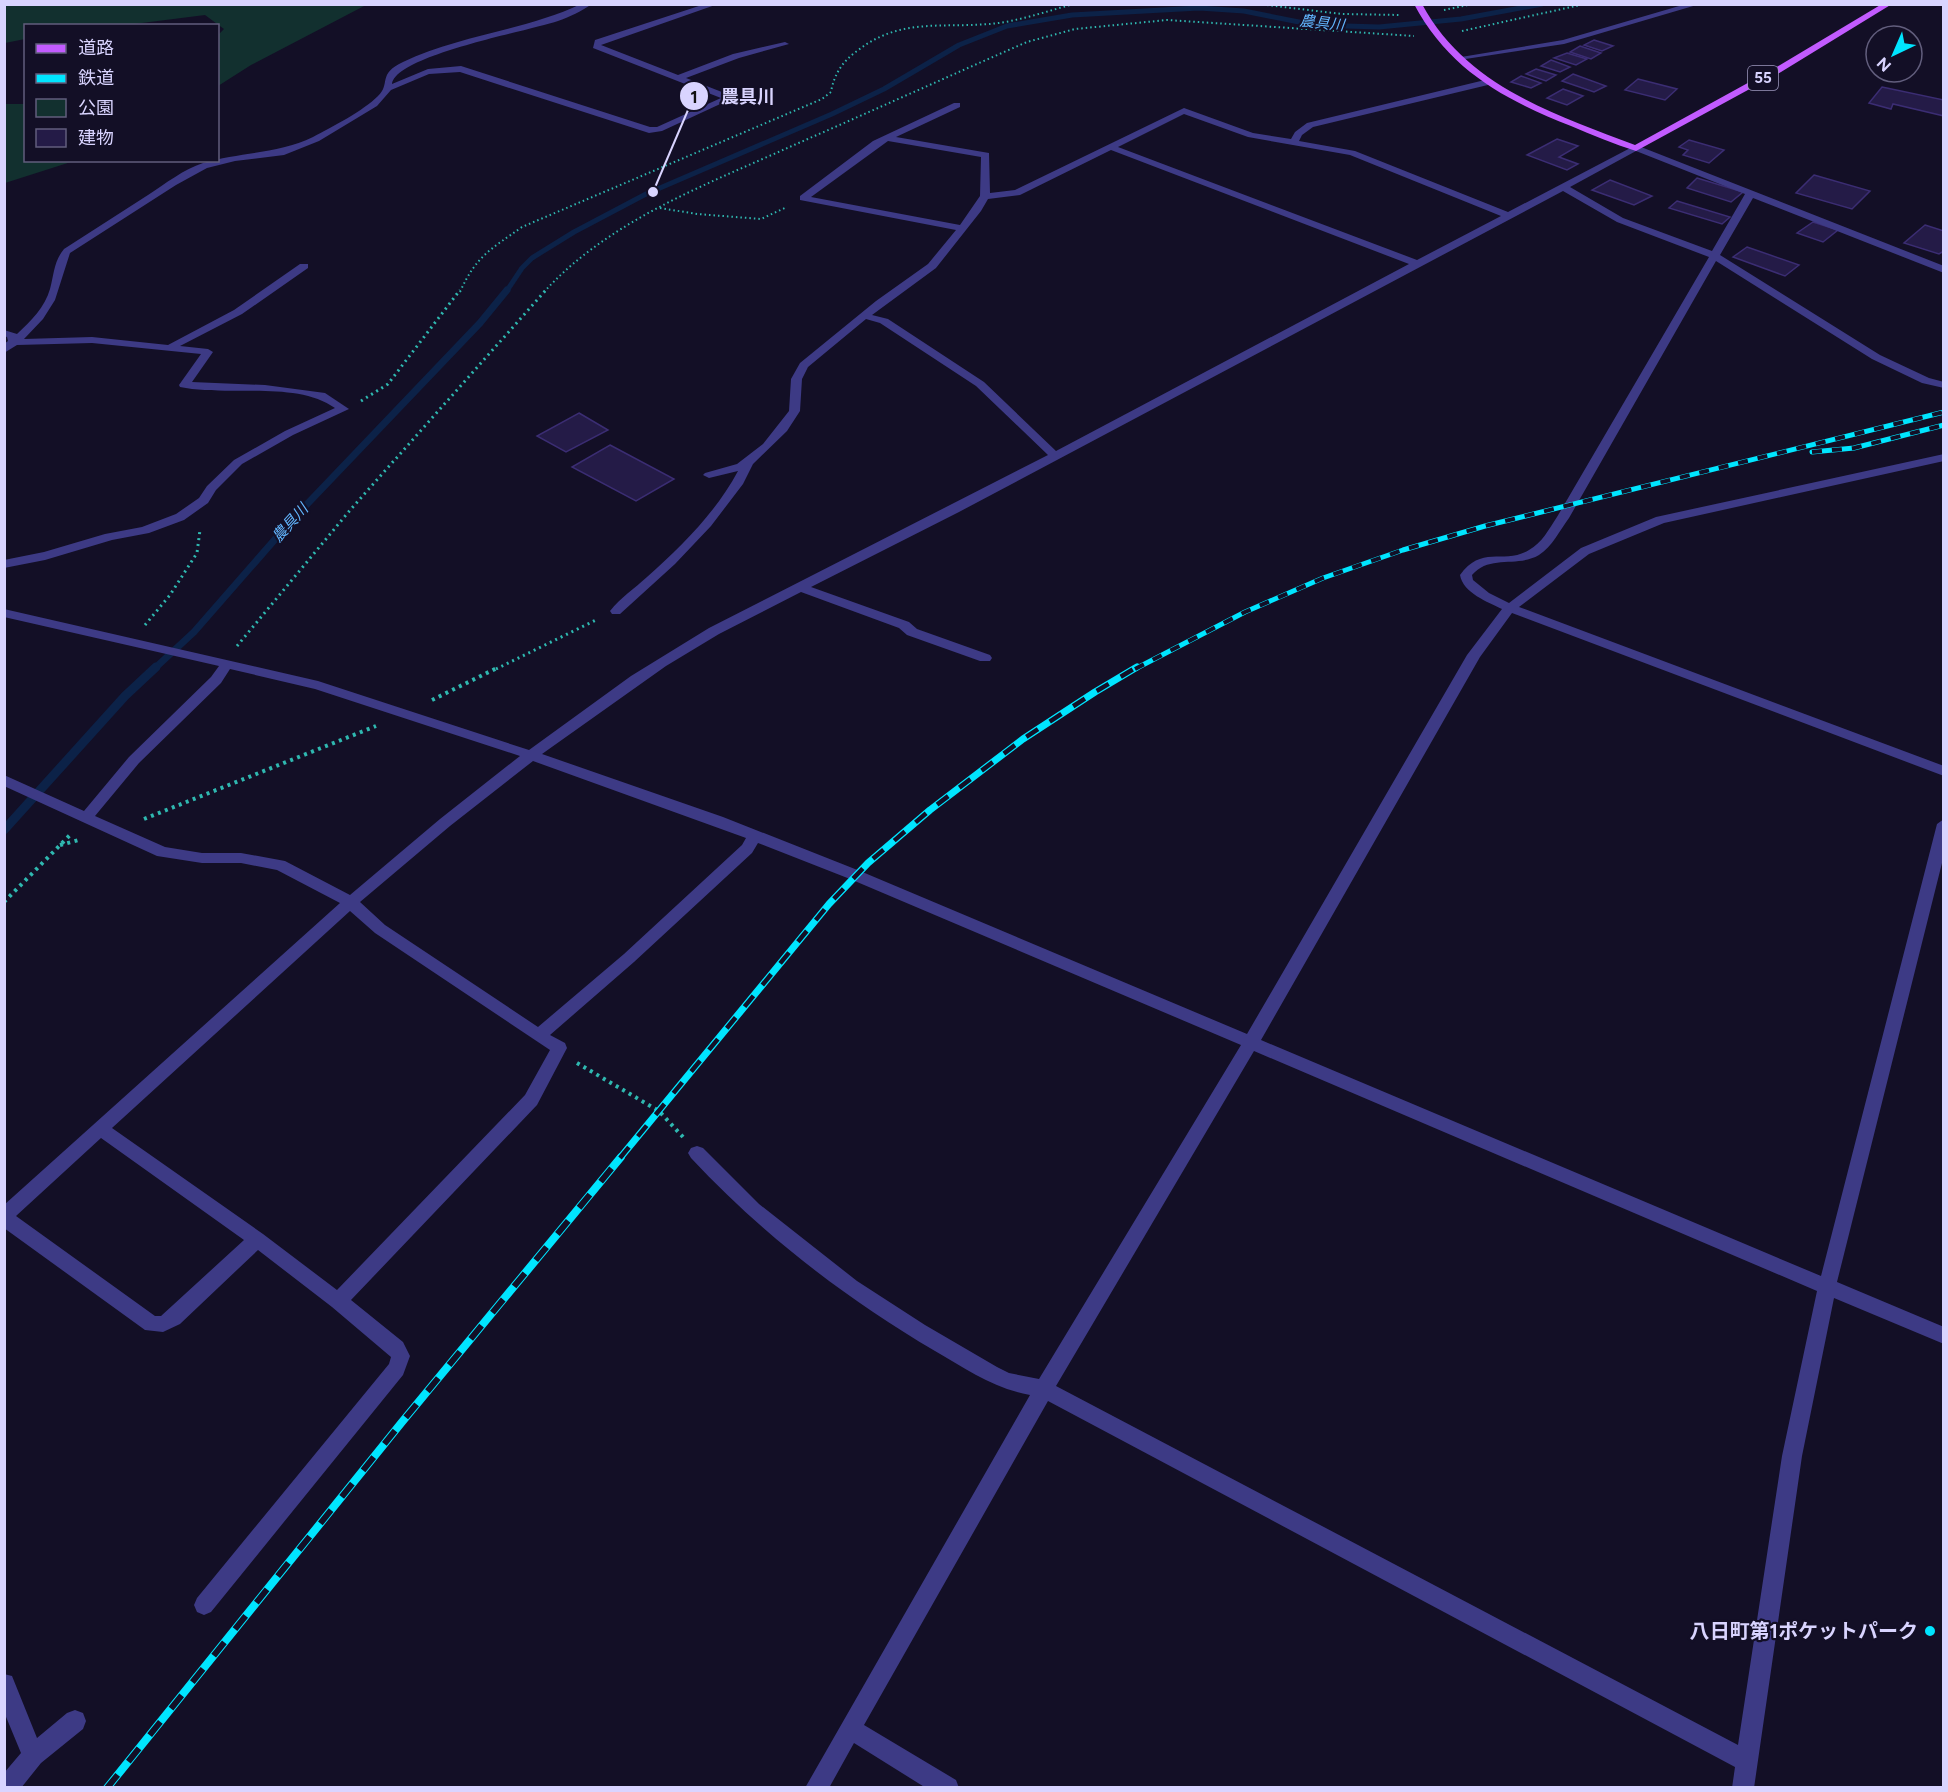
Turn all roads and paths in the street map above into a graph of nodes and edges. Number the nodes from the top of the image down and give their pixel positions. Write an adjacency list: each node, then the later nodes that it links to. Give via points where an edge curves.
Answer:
1 (588, 4): 16 (street, via 556,19 407,63 393,70)
2 (714, 4): 14 (street, via 598,42 596,46)
3 (1074, 4): 38 (path, via 991,24 914,26 887,32 846,59 833,80 831,93 822,99 522,227 481,256 447,309 388,384)
4 (1258, 4): 9 (path, via 1342,14)
5 (1418, 4): 9 (main road)
6 (1585, 4): 10 (path)
7 (1696, 4): 13 (street, via 1564,42)
8 (1888, 4): 21 (main road, 55)
9 (1423, 14): 13 (main road)
10 (1459, 31)
11 (1414, 36): 25 (path, via 1167,20 1075,29 1027,42)
12 (785, 44): 14 (street, via 736,56)
13 (1459, 58): 15 (main road)
14 (679, 78): 16 (street, via 727,99 649,130 461,69 429,72)
15 (1489, 82): 19 (street, via 1310,125); 21 (main road, via 1541,110)
16 (388, 88): 35 (street, via 374,104 316,139 281,153 204,166 73,245 61,258 49,304)
17 (957, 105): 18 (street)
18 (886, 138): 24 (street, via 986,155); 28 (street, via 803,198)
19 (1294, 142): 20 (street, via 1251,135 1184,111); 27 (street, via 1352,153)
20 (1110, 147): 24 (street, via 1017,193); 30 (street)
21 (1636, 148): 22 (street); 23 (street)
22 (1563, 187): 27 (street); 29 (street, via 1620,220)
23 (1750, 194): 29 (street); 32 (street)
24 (985, 196): 28 (street)
25 (660, 208): 26 (path, via 761,219); 51 (path, via 625,226 562,272 351,509)
26 (773, 215)
27 (1508, 215): 30 (street)
28 (962, 228): 33 (street, via 932,266)
29 (1715, 256): 37 (street, via 1876,357 1926,381); 46 (street, via 1563,518 1541,547 1527,556 1485,560 1472,565 1466,575 1472,588)
30 (1417, 264): 39 (street)
31 (304, 266): 36 (street, via 237,312)
32 (1944, 270)
33 (866, 316): 39 (street, via 884,321 980,384); 41 (street, via 798,372 792,415)
34 (4, 333): 35 (street, via 12,334)
35 (9, 346): 36 (street, via 92,340)
36 (172, 346): 38 (street, via 208,352 184,385 315,394)
37 (1944, 385)
38 (343, 409): 43 (street, via 238,462)
39 (1055, 456): 45 (street)
40 (1944, 457): 46 (street, via 1660,520 1585,551)
41 (748, 463): 42 (street); 47 (street, via 727,498 686,546)
42 (709, 475)
43 (204, 500): 44 (street, via 180,517 145,530); 49 (path, via 197,553)
44 (4, 564)
45 (799, 587): 50 (street); 53 (street, via 672,655)
46 (1510, 608): 54 (street); 64 (street, via 1474,655)
47 (616, 611): 52 (path)
48 (4, 613): 49 (street)
49 (136, 643): 51 (street)
50 (985, 658)
51 (222, 662): 52 (street, via 318,685); 56 (street, via 216,680)
52 (406, 714): 53 (street); 58 (path)
53 (531, 755): 59 (street); 61 (street)
54 (1944, 771)
55 (8, 782): 56 (street)
56 (81, 816): 58 (street); 60 (path)
57 (1944, 824): 70 (street)
58 (112, 830): 60 (path); 61 (street, via 162,852 279,865)
59 (755, 836): 63 (street, via 739,857); 64 (street)
60 (60, 845): 62 (path)
61 (350, 901): 63 (street, via 380,929); 66 (street)
62 (4, 902)
63 (539, 1035): 65 (street)
64 (1251, 1042): 70 (street); 73 (street)
65 (559, 1048): 67 (path, via 659,1111); 71 (street, via 531,1100)
66 (101, 1130): 68 (street); 69 (street)
67 (697, 1153): 73 (street, via 778,1230 904,1323 1005,1380)
68 (4, 1217): 69 (street, via 152,1324 174,1318)
69 (257, 1239): 71 (street)
70 (1827, 1288): 72 (street); 79 (street, via 1792,1456)
71 (338, 1301): 74 (street, via 396,1348 401,1356 396,1369)
72 (1944, 1336)
73 (1044, 1389): 77 (street); 79 (street)
74 (204, 1605)
75 (4, 1684): 78 (street)
76 (75, 1721): 78 (street)
77 (850, 1729): 81 (street); 82 (street)
78 (33, 1755): 80 (street)
79 (1748, 1762): 83 (street)
80 (7, 1788)
81 (816, 1788)
82 (948, 1788)
83 (1743, 1788)

